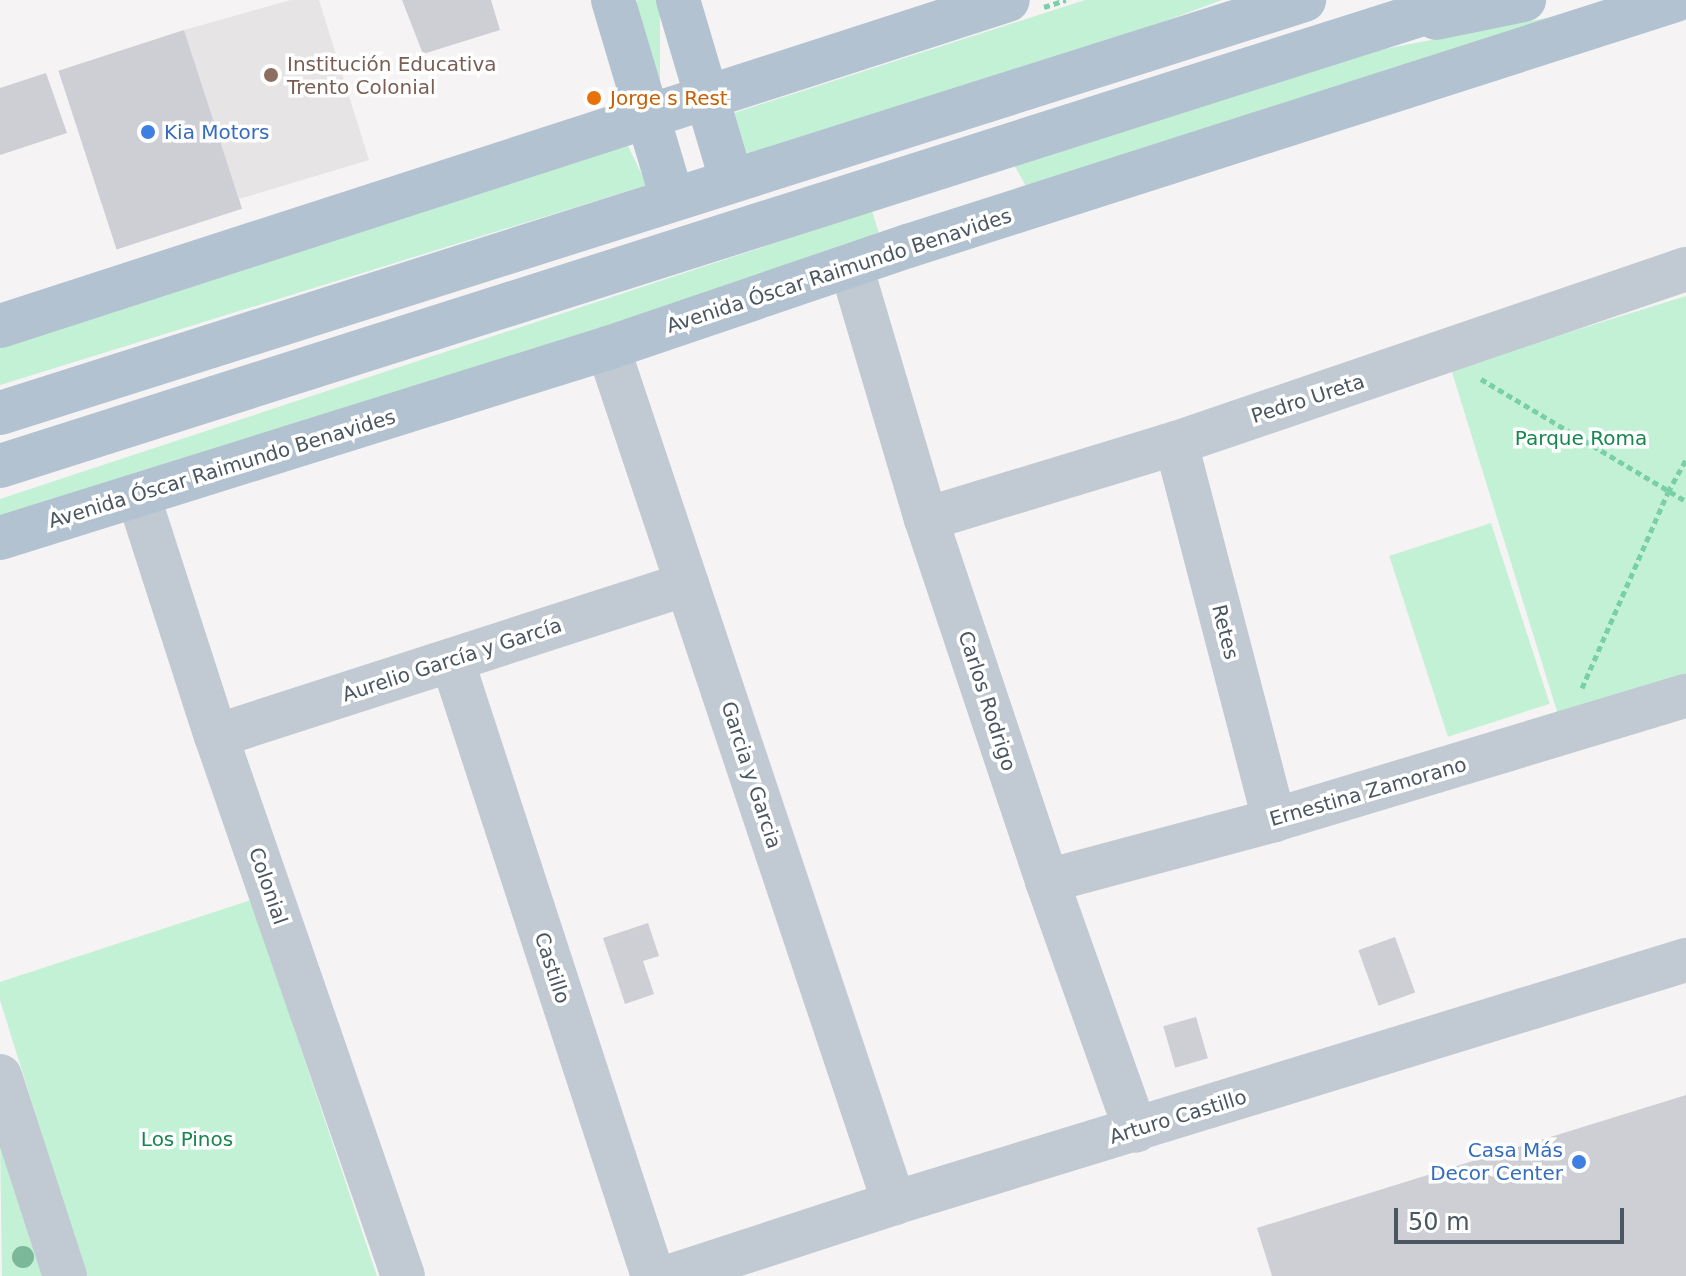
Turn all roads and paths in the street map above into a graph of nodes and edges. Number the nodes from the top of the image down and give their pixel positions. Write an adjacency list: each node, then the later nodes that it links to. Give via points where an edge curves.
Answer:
1 (613, 0): 10 (main road)
2 (678, 0): 9 (main road)
3 (1008, 0): 9 (main road)
4 (1466, 0): 8 (main road)
5 (1524, 0): 8 (main road)
6 (1676, 0): 13 (main road, Avenida Óscar Raimundo Benavides)
7 (1288, 4): 11 (main road)
8 (1347, 36): 21 (main road)
9 (707, 98): 10 (main road); 11 (main road)
10 (645, 117): 12 (main road); 15 (main road)
11 (731, 179): 12 (main road)
12 (672, 198): 18 (main road)
13 (851, 266): 16 (main road, Avenida Óscar Raimundo Benavides); 25 (street, Carlos Rodrigo)
14 (1686, 269): 17 (street, Pedro Ureta)
15 (0, 326)
16 (608, 348): 23 (main road, Avenida Óscar Raimundo Benavides); 27 (street, Garcia y Garcia)
17 (1441, 355): 19 (street, Pedro Ureta); 22 (path)
18 (0, 413)
19 (1176, 443): 25 (street, Pedro Ureta); 32 (street, Retes)
20 (1686, 460): 22 (path)
21 (0, 466)
22 (1668, 492): 24 (path); 30 (path)
23 (138, 495): 26 (main road, Avenida Óscar Raimundo Benavides); 31 (street, Colonial)
24 (1686, 501)
25 (926, 519): 33 (street, Carlos Rodrigo)
26 (0, 538)
27 (687, 584): 28 (street, Aurelio García y García); 37 (street, Garcia y Garcia)
28 (452, 660): 31 (street, Aurelio García y García); 40 (street, Castillo)
29 (1686, 696): 30 (street, Ernestina Zamorano)
30 (1562, 735): 32 (street, Ernestina Zamorano)
31 (216, 736): 39 (street, Colonial)
32 (1274, 820): 33 (street, Ernestina Zamorano)
33 (1047, 881): 36 (street, Carlos Rodrigo)
34 (1686, 960): 36 (street, Arturo Castillo)
35 (0, 1076): 38 (street)
36 (1136, 1131): 37 (street, Arturo Castillo)
37 (894, 1203): 41 (street, Arturo Castillo)
38 (65, 1276)
39 (403, 1276)
40 (653, 1276)
41 (671, 1276)

